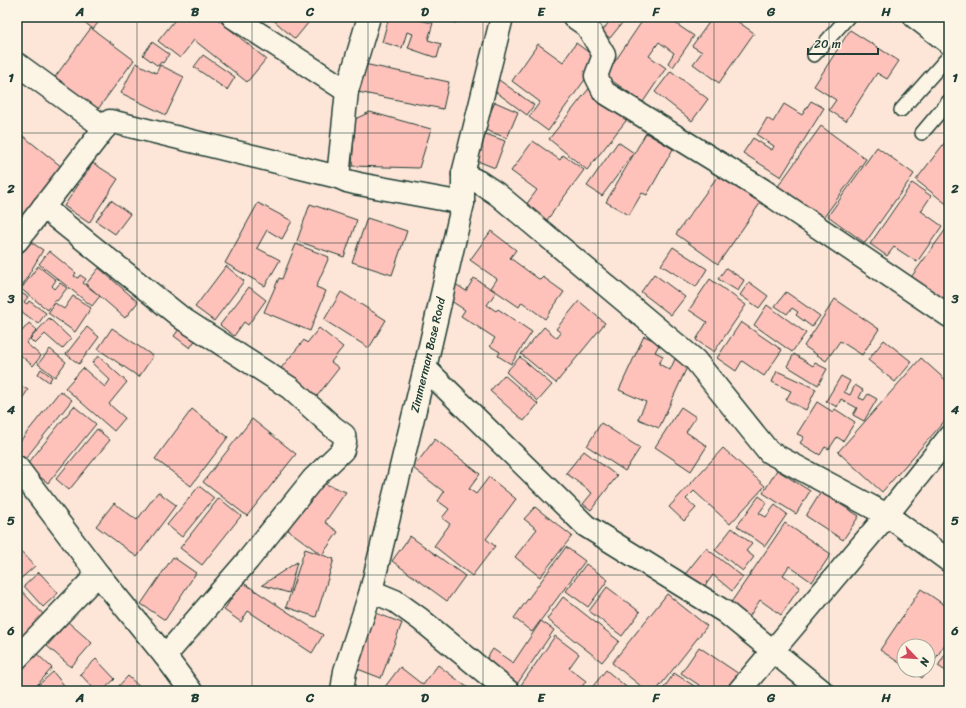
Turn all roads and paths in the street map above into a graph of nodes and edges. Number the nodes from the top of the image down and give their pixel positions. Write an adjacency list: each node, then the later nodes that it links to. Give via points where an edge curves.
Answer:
1 (233, 17): 11 (street)
2 (369, 17): 11 (street)
3 (502, 17): 16 (street, Zimmerman Base Road)
4 (574, 17): 21 (street, via 587,26 604,55 596,76 604,92 763,190)
5 (848, 17): 8 (lane)
6 (915, 17): 7 (street)
7 (945, 34)
8 (814, 54)
9 (949, 56): 13 (lane)
10 (17, 64): 14 (street)
11 (347, 91): 17 (street)
12 (949, 101): 15 (lane)
13 (901, 110)
14 (105, 128): 17 (street, via 110,121); 19 (street)
15 (922, 133)
16 (463, 174): 18 (street, Zimmerman Base Road); 25 (street, via 497,194 695,360 768,452)
17 (338, 177): 18 (street, via 359,184)
18 (463, 203): 22 (street, Zimmerman Base Road)
19 (43, 207): 20 (street); 30 (street, via 183,319 290,388 344,435 343,450 313,479 248,560)
20 (17, 240)
21 (949, 316)
22 (425, 368): 28 (street, Zimmerman Base Road); 29 (street, via 586,526 725,612)
23 (949, 437): 25 (street)
24 (17, 467): 27 (street)
25 (887, 515): 26 (street); 29 (street)
26 (949, 561)
27 (98, 574): 30 (street); 31 (street)
28 (371, 591): 33 (street, Zimmerman Base Road); 34 (street, via 395,601 420,618)
29 (773, 651): 35 (street); 36 (street)
30 (165, 656): 32 (street)
31 (17, 658)
32 (191, 691)
33 (342, 691)
34 (508, 691)
35 (739, 691)
36 (822, 691)

